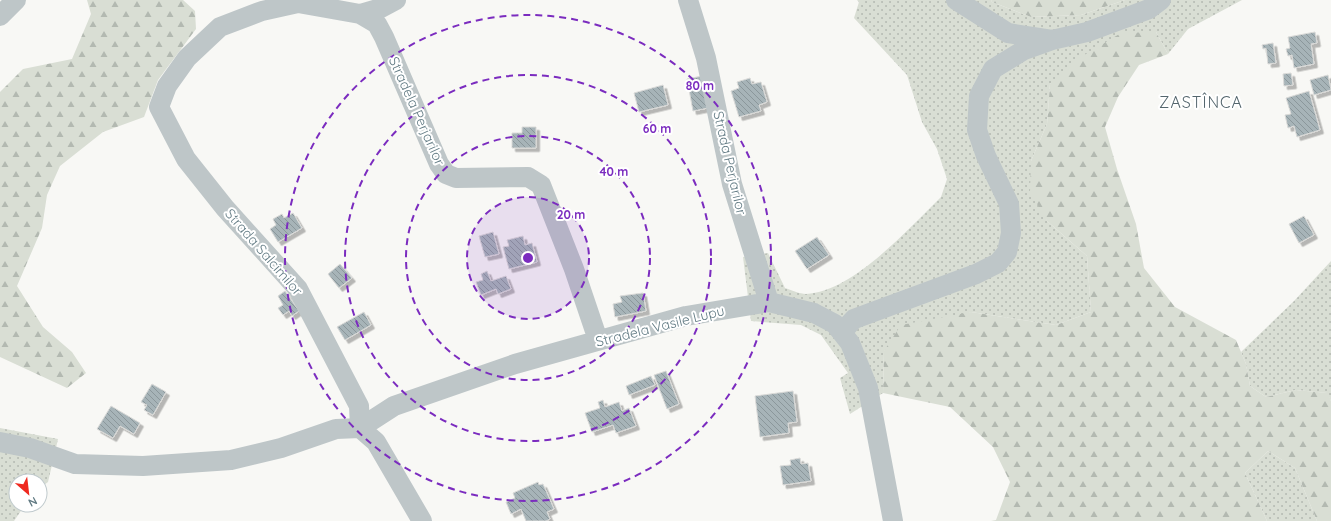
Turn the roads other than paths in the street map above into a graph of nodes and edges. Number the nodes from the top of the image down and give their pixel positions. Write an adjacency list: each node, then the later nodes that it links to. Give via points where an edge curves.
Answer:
1 (16, 0): 7 (street)
2 (396, 0): 6 (street, via 381,8)
3 (688, 0): 9 (street, Strada Perjarilor, via 706,58 732,184)
4 (956, 0): 8 (street, via 1008,33)
5 (1161, 0): 8 (street, via 1149,9 1087,32)
6 (360, 14): 11 (street, Stradela Perjarilor, via 377,24 384,37 439,164 446,174 456,178 528,177 541,184); 12 (street, Strada Salcîmilor, via 298,4 262,11 220,27 187,58 167,86 159,107 186,158 225,208 298,289 359,406)
7 (0, 16)
8 (1052, 40): 10 (street, via 1024,50 994,69 979,96 976,130 1009,204 1010,233 1007,252 998,263 976,274 854,319)
9 (769, 302): 10 (street, Stradela Vasile Lupu, via 814,313 835,324); 11 (street, Stradela Vasile Lupu, via 686,316)
10 (842, 332): 15 (street, Stradela Vasile Lupu, via 850,343 868,388)
11 (598, 340): 12 (street, Stradela Vasile Lupu, via 515,364 394,406)
12 (360, 428): 13 (street, via 336,429 281,448 231,460 143,466 75,464 30,448); 14 (street, via 376,442)
13 (0, 442)
14 (422, 521)
15 (893, 521)

